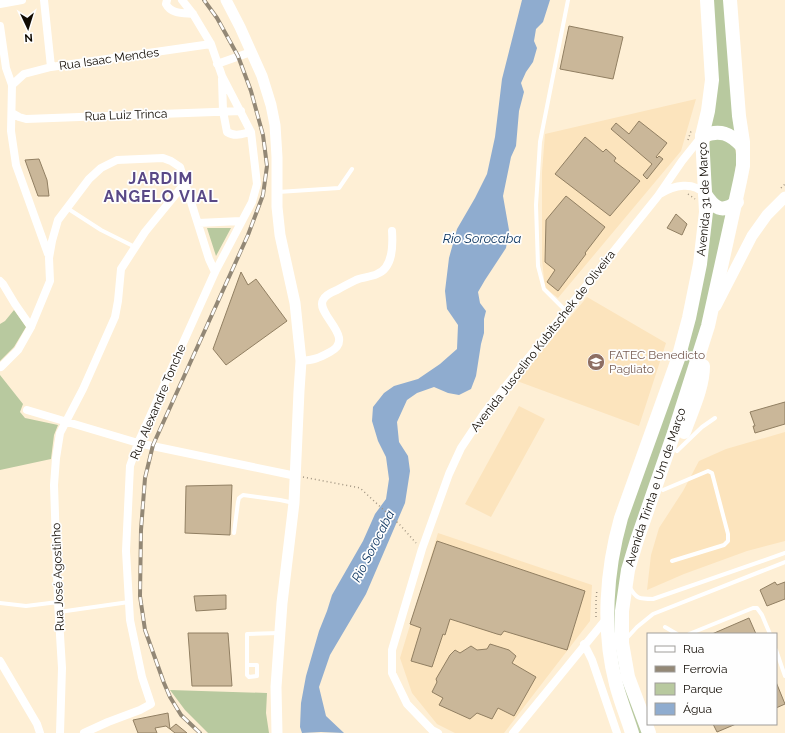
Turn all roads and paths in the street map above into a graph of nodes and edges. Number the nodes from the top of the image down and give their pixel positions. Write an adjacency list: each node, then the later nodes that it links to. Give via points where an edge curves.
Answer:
1 (22, 0): 10 (street)
2 (44, 0): 16 (street)
3 (167, 0): 11 (street, via 166,4 174,12)
4 (182, 0): 11 (street, Rua Alexandre Tonche)
5 (218, 0): 14 (main road)
6 (226, 0): 14 (main road)
7 (568, 0): 42 (lane, via 540,142 536,205 538,266 544,289)
8 (707, 0): 22 (highway, Avenida 31 de Março, via 712,80 708,111)
9 (730, 0): 25 (highway, Avenida 31 de Março)
10 (0, 4)
11 (193, 14): 13 (street, Rua Alexandre Tonche)
12 (0, 26): 18 (street, via 6,68)
13 (211, 44): 15 (street, Rua Alexandre Tonche); 16 (street, Rua Isaac Mendes)
14 (249, 49): 15 (street); 29 (main road, via 262,76 275,125)
15 (217, 64): 17 (street, Rua Alexandre Tonche)
16 (51, 67): 18 (street, Rua Isaac Mendes, via 24,74)
17 (222, 76): 19 (street); 20 (street, Rua Alexandre Tonche)
18 (12, 85): 21 (street)
19 (222, 111): 20 (street, Rua Luiz Trinca); 21 (street, Rua Luiz Trinca, via 26,119); 23 (street, via 227,132 236,135)
20 (241, 111): 23 (street, Rua Alexandre Tonche)
21 (12, 113): 39 (street, via 11,131 16,165)
22 (697, 131): 24 (path); 25 (highway, via 720,132 733,138); 30 (street, Avenida Juscelino Kubitschek de Oliveira, via 682,161); 31 (highway, Avenida 31 de Março)
23 (251, 132): 35 (street, Rua Alexandre Tonche, via 257,184 252,202)
24 (688, 140)
25 (743, 147): 33 (highway, Avenida 31 de Março, via 743,166)
26 (352, 169): 29 (lane, via 338,188)
27 (185, 183): 34 (street, via 180,167 167,159 117,160 89,178); 36 (street); 38 (street, Rua José Agostinho)
28 (681, 186): 30 (street, Avenida Juscelino Kubitschek de Oliveira); 31 (path, via 685,191); 31 (street, via 700,190)
29 (277, 192): 46 (main road, via 280,235 295,303)
30 (658, 196): 42 (street, Avenida Juscelino Kubitschek de Oliveira)
31 (700, 197): 33 (highway, via 720,208 728,208); 49 (highway, Avenida 31 de Março, via 706,212 700,264 689,318)
32 (785, 197): 43 (main road, via 767,215 752,236)
33 (736, 202): 43 (highway, Avenida 31 de Março)
34 (67, 208): 38 (lane, via 101,230); 39 (street, via 58,220)
35 (241, 221): 36 (street); 40 (street, Rua Alexandre Tonche)
36 (198, 223): 40 (street)
37 (392, 231): 46 (street, via 391,256 386,269 357,279 323,299 324,311 337,331 340,342 337,349 318,359)
38 (135, 247): 52 (street, Rua José Agostinho, via 121,269 115,317)
39 (49, 258): 44 (street, via 50,281)
40 (215, 272): 53 (street, Rua Alexandre Tonche)
41 (0, 282): 44 (street, via 4,284 14,304)
42 (567, 311): 59 (street, Avenida Juscelino Kubitschek de Oliveira, via 485,412 461,448)
43 (709, 321): 45 (highway, Avenida 31 de Março)
44 (31, 327): 48 (street, via 18,350)
45 (702, 346): 47 (highway, Avenida 31 de Março); 54 (highway, via 703,373)
46 (301, 361): 55 (main road)
47 (696, 365): 63 (highway, Avenida Trinta e Um de Março, via 637,540)
48 (1, 367)
49 (666, 395): 69 (highway, Avenida Trinta e Um de Março, via 616,535)
50 (26, 410): 52 (street)
51 (715, 418): 54 (lane)
52 (66, 422): 53 (street); 65 (street, Rua José Agostinho, via 60,433 54,485)
53 (138, 442): 55 (street); 66 (street, Rua Alexandre Tonche, via 130,466 126,543)
54 (677, 451): 56 (highway)
55 (296, 476): 57 (main road); 59 (path, via 360,488)
56 (663, 490): 61 (lane, via 708,471 712,473 728,534 728,541 724,545); 63 (highway)
57 (294, 504): 58 (lane, via 243,495 238,502); 71 (main road)
58 (234, 533)
59 (422, 549): 85 (street, Avenida Juscelino Kubitschek de Oliveira, via 392,650 392,673 407,704)
60 (785, 553): 63 (lane, via 653,599 634,596)
61 (672, 561)
62 (785, 562): 75 (lane, via 653,614)
63 (628, 576): 75 (highway, Avenida Trinta e Um de Março, via 622,611)
64 (598, 585): 69 (path, via 595,614)
65 (58, 602): 67 (lane, via 26,606); 68 (street, Rua José Agostinho)
66 (129, 602): 68 (lane); 83 (street, Rua Alexandre Tonche, via 130,620 142,677 151,704)
67 (0, 603)
68 (59, 612): 82 (street, Rua José Agostinho, via 62,668)
69 (603, 622): 76 (street); 88 (highway, Avenida Trinta e Um de Março, via 616,683)
70 (666, 627): 72 (lane)
71 (280, 633): 79 (lane, via 246,634); 84 (main road, via 276,687)
72 (675, 633)
73 (692, 633): 74 (lane, via 757,608)
74 (770, 633)
75 (622, 643): 89 (highway, Avenida Trinta e Um de Março, via 628,677)
76 (584, 644): 86 (street); 87 (street)
77 (777, 653): 80 (lane)
78 (0, 661): 81 (street)
79 (247, 665)
80 (785, 676)
81 (40, 733)
82 (60, 733)
83 (84, 733)
84 (277, 733)
85 (438, 733)
86 (513, 733)
87 (617, 733)
88 (632, 733)
89 (649, 733)

